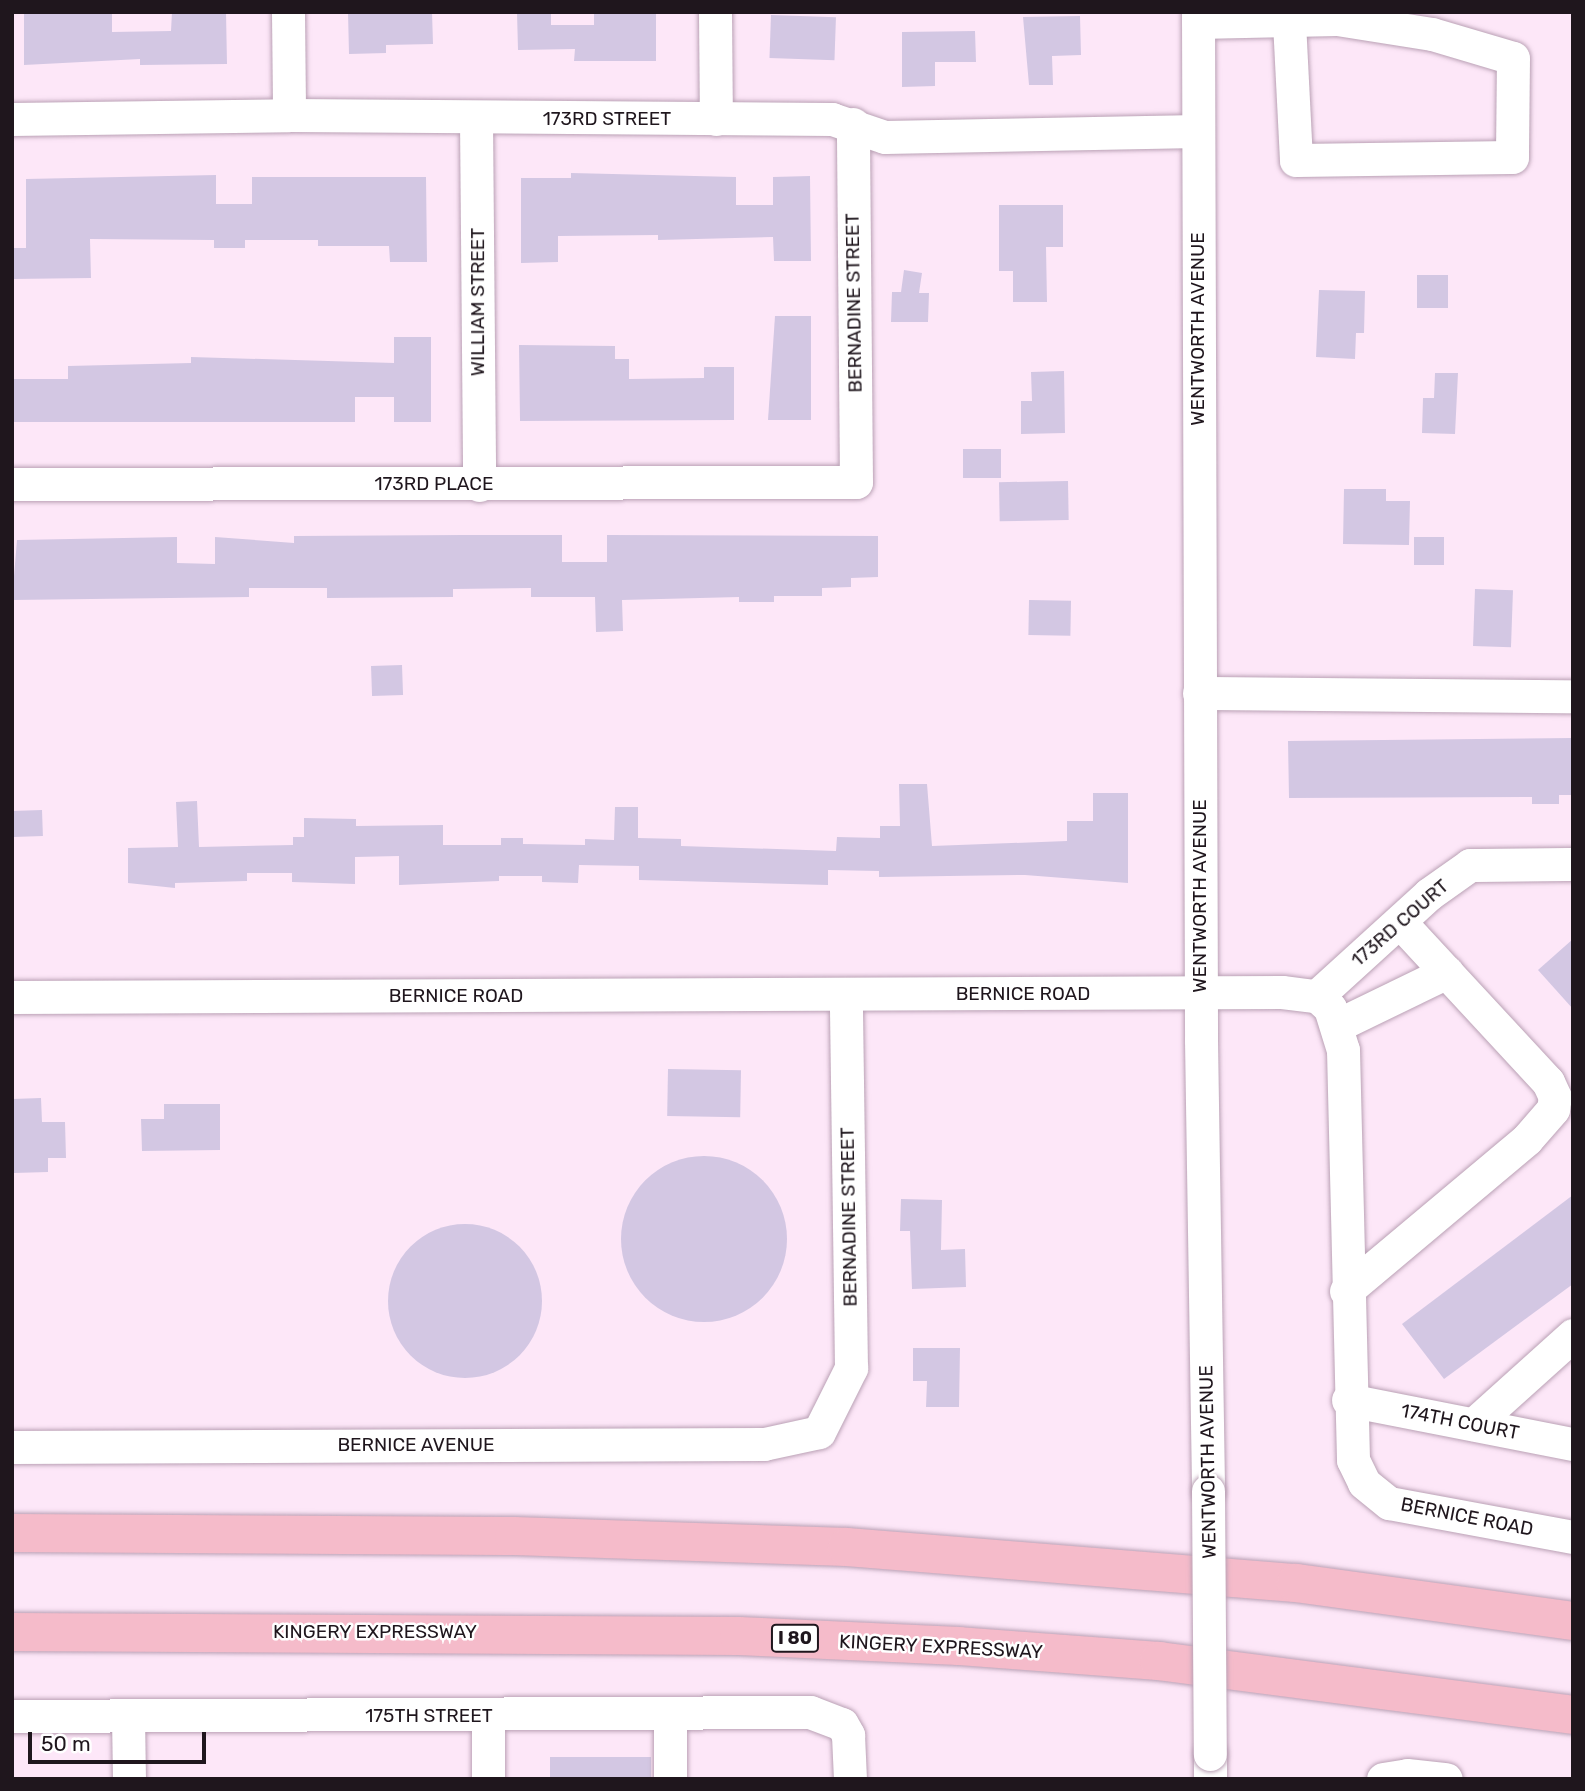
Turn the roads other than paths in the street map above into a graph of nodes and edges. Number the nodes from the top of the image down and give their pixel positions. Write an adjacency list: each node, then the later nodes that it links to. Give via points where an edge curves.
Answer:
1 (288, 12): 5 (street)
2 (715, 12): 7 (street)
3 (1198, 17): 4 (street); 10 (street, WENTWORTH AVENUE)
4 (1289, 20): 4 (street, via 1337,19 1432,34 1513,58 1512,157 1296,160)
5 (289, 115): 6 (street, 173RD STREET); 8 (street, 173RD STREET)
6 (476, 118): 7 (street, 173RD STREET); 13 (street, WILLIAM STREET)
7 (716, 118): 9 (street, 173RD STREET, via 832,118)
8 (12, 119)
9 (853, 124): 10 (street, 173RD STREET, via 885,137); 11 (street, BERNADINE STREET)
10 (1198, 131): 14 (street, WENTWORTH AVENUE)
11 (856, 482): 13 (street, 173RD PLACE)
12 (12, 484): 13 (street, 173RD PLACE)
13 (479, 485)
14 (1199, 693): 15 (street); 19 (street, WENTWORTH AVENUE)
15 (1573, 696)
16 (1573, 864): 17 (street, 173RD COURT, via 1470,865 1429,894)
17 (1401, 923): 18 (street); 21 (street, 173RD COURT)
18 (1447, 972): 23 (street); 24 (street, via 1548,1082 1555,1097 1553,1109 1527,1139)
19 (1201, 993): 20 (street, BERNICE ROAD); 21 (street, BERNICE ROAD); 41 (street, WENTWORTH AVENUE, bridge)
20 (846, 995): 22 (street, BERNICE ROAD); 29 (street, BERNADINE STREET, via 851,1368)
21 (1317, 996): 23 (street, BERNICE ROAD)
22 (12, 998)
23 (1338, 1025): 24 (street, BERNICE ROAD, via 1343,1051)
24 (1346, 1291): 27 (street, BERNICE ROAD)
25 (1573, 1335): 26 (street)
26 (1560, 1359): 28 (street)
27 (1348, 1400): 28 (street, 174TH COURT); 33 (street, BERNICE ROAD, via 1353,1460 1364,1483 1389,1503)
28 (1474, 1424): 30 (street, 174TH COURT)
29 (819, 1432): 31 (street, BERNICE AVENUE, via 764,1444)
30 (1573, 1444)
31 (12, 1447)
32 (12, 1533): 34 (highway, via 500,1535 900,1550 1296,1583)
33 (1573, 1537)
34 (1573, 1621)
35 (12, 1632): 37 (highway, KINGERY EXPRESSWAY / I 80, via 697,1635 959,1646 1186,1664)
36 (670, 1714): 40 (street, 175TH STREET); 44 (street); 45 (street, 175TH STREET, via 810,1712 842,1724 848,1735)
37 (1573, 1715)
38 (12, 1716): 39 (street, 175TH STREET)
39 (128, 1716): 40 (street, 175TH STREET); 42 (street)
40 (488, 1716): 43 (street)
41 (1210, 1766)
42 (129, 1779)
43 (488, 1779)
44 (670, 1779)
45 (850, 1779)
46 (1383, 1779): 47 (street, via 1407,1774)
47 (1446, 1779)

